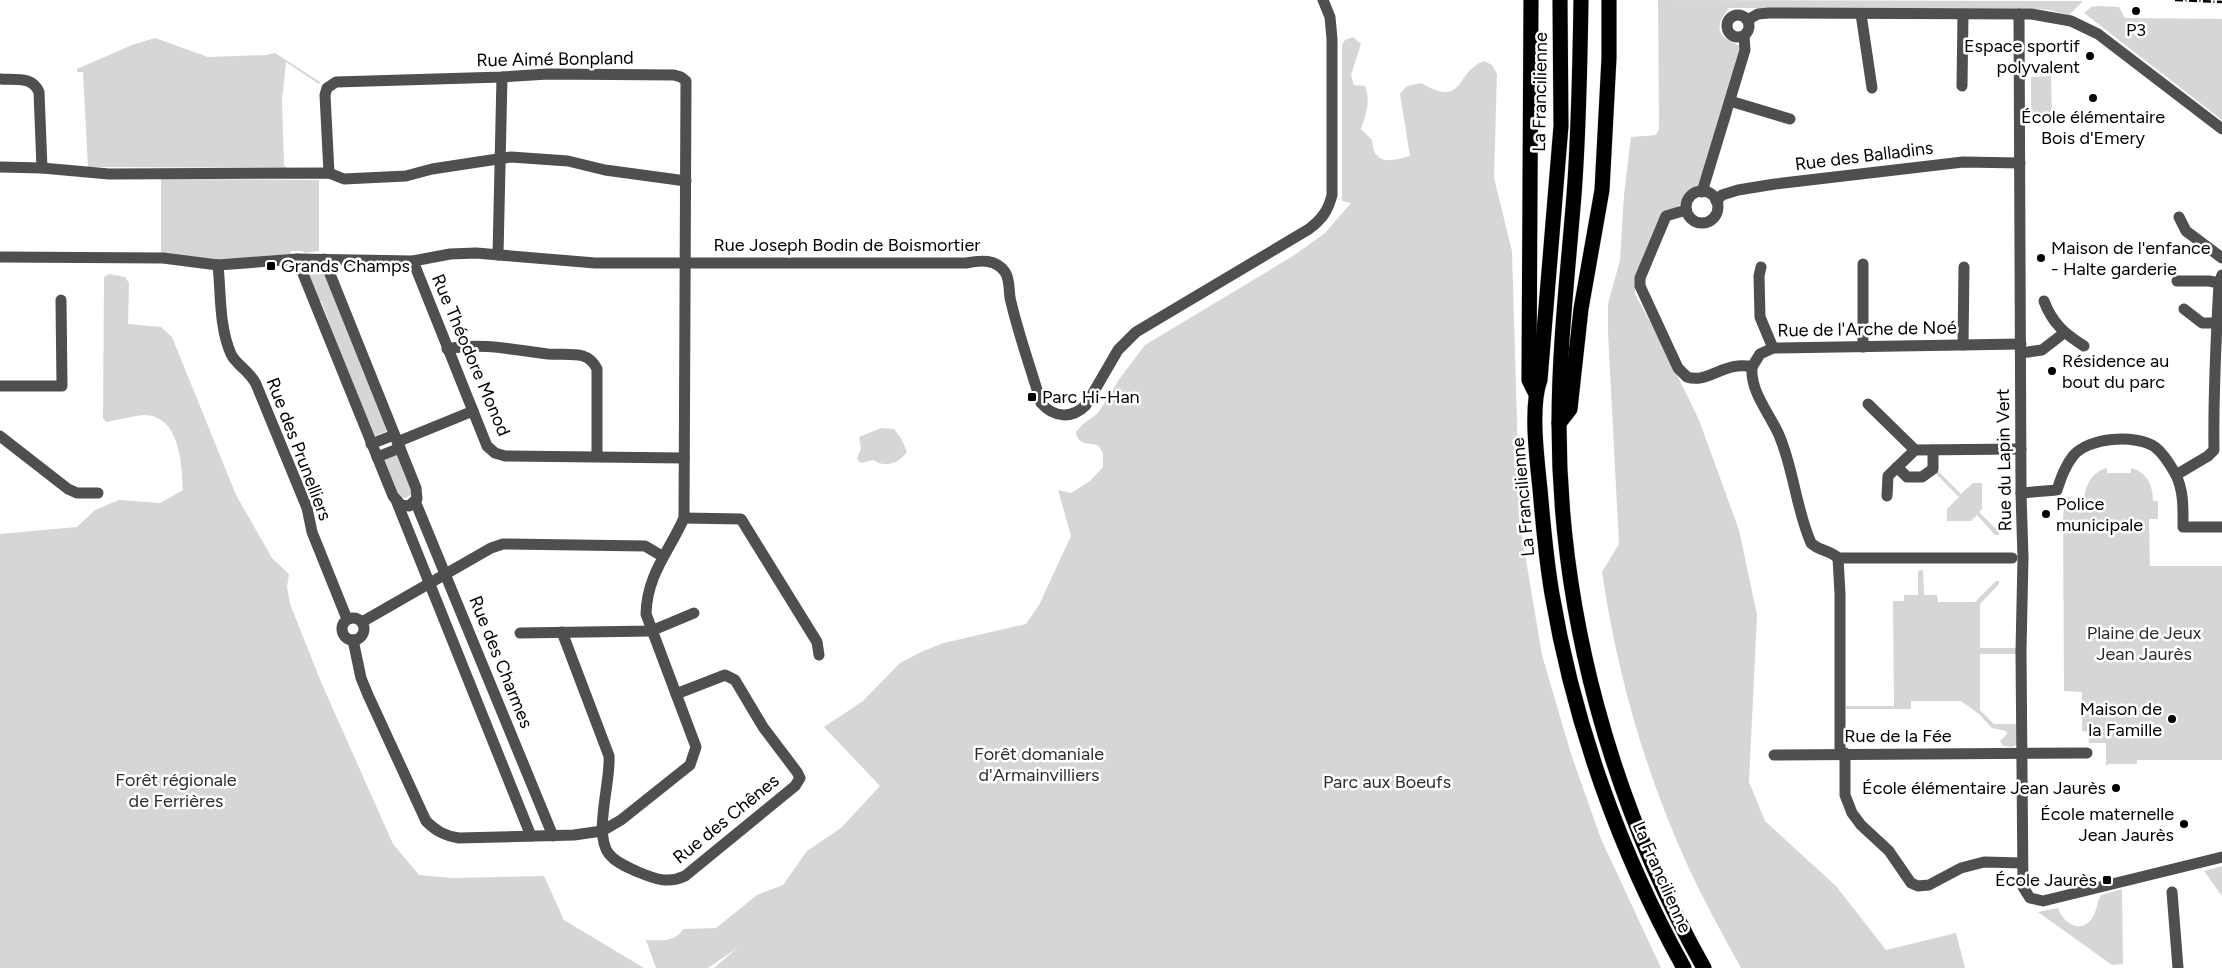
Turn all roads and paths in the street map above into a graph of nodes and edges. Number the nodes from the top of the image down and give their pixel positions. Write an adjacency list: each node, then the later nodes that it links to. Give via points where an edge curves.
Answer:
1 (1324, 0): 34 (street, Rue Joseph Bodin de Boismortier, via 1332,39 1332,195 1329,208 1309,230 1136,332 1118,350 1080,411 1058,415 1041,403 1010,301 1006,273 993,263)
2 (1532, 0): 54 (highway, via 1529,380)
3 (1560, 0): 54 (highway, La Francilienne, via 1561,126 1540,380)
4 (1581, 0): 58 (highway, La Francilienne, via 1579,103)
5 (1609, 0): 58 (highway, via 1602,190 1581,309 1570,409)
6 (1861, 14): 7 (street); 9 (street, via 1770,13 1758,14); 14 (street)
7 (1963, 14): 8 (street); 13 (street)
8 (2020, 14): 17 (street, via 2071,21 2098,34); 19 (street, Rue du Lapin Vert)
9 (1747, 20): 10 (street, via 1749,27); 10 (street, via 1741,15 1734,16 1727,24 1733,36)
10 (1744, 36): 15 (street, via 1745,50)
11 (502, 77): 18 (street); 22 (street, Rue Aimé Bonpland, via 331,84 325,95); 23 (street, Rue Aimé Bonpland, via 548,74 680,76 686,81 687,89)
12 (0, 79): 21 (street, via 30,80 36,84)
13 (1962, 86)
14 (1872, 88)
15 (1730, 102): 16 (street); 24 (street)
16 (1790, 119)
17 (2222, 129)
18 (501, 158): 22 (street, via 406,176 344,179); 23 (street, via 561,160 605,170); 28 (street)
19 (2020, 163): 25 (street, Rue des Balladins, via 1963,162 1775,184 1738,190 1722,195); 50 (street, Rue du Lapin Vert)
20 (0, 166): 21 (street)
21 (42, 168): 22 (street, via 109,174)
22 (329, 173)
23 (686, 181): 34 (street, Rue Aimé Bonpland)
24 (1702, 192): 25 (street, via 1710,194); 26 (street, via 1691,196)
25 (1716, 201): 26 (street, via 1717,212 1706,222 1696,222)
26 (1686, 210): 52 (street, via 1666,216 1640,278 1640,286 1682,374 1692,379 1734,365)
27 (2179, 217): 30 (street, via 2186,231)
28 (498, 255): 33 (street, Rue Joseph Bodin de Boismortier, via 450,254); 34 (street, Rue Joseph Bodin de Boismortier, via 595,263)
29 (0, 257): 36 (street, Rue Joseph Bodin de Boismortier, via 164,258)
30 (2222, 258)
31 (297, 259): 32 (street, Rue Joseph Bodin de Boismortier); 36 (street, Rue Joseph Bodin de Boismortier); 61 (street)
32 (324, 259): 33 (street, Rue Joseph Bodin de Boismortier); 60 (street, Rue des Charmes)
33 (413, 261): 51 (street, Rue Théodore Monod)
34 (684, 264): 67 (street)
35 (1864, 264): 48 (street)
36 (218, 265): 85 (street, Rue des Prunelliers, via 224,333 232,355 256,384 307,508 312,532)
37 (1964, 266): 46 (street)
38 (1761, 267): 49 (street, via 1760,317)
39 (2220, 279): 40 (street); 44 (street)
40 (2177, 281)
41 (61, 300): 53 (street, via 62,386)
42 (2044, 301): 45 (street, via 2051,318)
43 (2184, 309): 44 (street, via 2202,323)
44 (2216, 323): 55 (street)
45 (2064, 333): 47 (street); 50 (street, Rue de l'Arche de Noé, via 2042,350)
46 (1963, 344): 48 (street, Rue de l'Arche de Noé); 50 (street, Rue de l'Arche de Noé)
47 (2084, 346)
48 (1863, 347): 49 (street, Rue de l'Arche de Noé)
49 (1774, 348): 52 (street, Rue de l'Arche de Noé, via 1760,354)
50 (2021, 348): 62 (street, Rue du Lapin Vert)
51 (448, 349): 57 (street, Rue Théodore Monod); 65 (street, via 489,346 584,356 593,361 596,369)
52 (1752, 367): 79 (street, via 1757,393 1785,450 1811,544)
53 (0, 386)
54 (1535, 392): 103 (highway, La Francilienne, via 1537,459 1551,593 1577,711 1635,868)
55 (2218, 398): 69 (street, via 2214,450)
56 (1868, 404): 63 (street)
57 (473, 411): 60 (street); 65 (street, Rue Théodore Monod, via 487,446 495,453 505,456)
58 (1559, 423): 104 (highway, La Francilienne, via 1566,538 1592,689 1633,817 1673,910)
59 (0, 436): 70 (street, via 68,489 78,493)
60 (397, 442): 61 (street); 66 (street); 74 (street, Rue des Charmes, via 416,488)
61 (371, 444): 66 (street)
62 (2021, 449): 64 (street); 71 (street, Rue du Lapin Vert)
63 (1915, 450): 64 (street); 68 (street)
64 (1932, 450): 68 (street, via 1933,469 1922,478 1907,477)
65 (597, 456): 67 (street, Rue Théodore Monod)
66 (377, 457): 73 (street)
67 (684, 458): 75 (street)
68 (1897, 467): 72 (street, via 1888,476)
69 (2176, 475): 71 (street, via 2156,448 2139,440 2101,440 2085,446 2074,455 2057,490); 76 (street, via 2182,494 2183,527)
70 (98, 493)
71 (2021, 493): 77 (street, Rue du Lapin Vert)
72 (1887, 496)
73 (396, 500): 74 (street, via 404,506); 83 (street)
74 (415, 501): 82 (street, Rue des Charmes)
75 (684, 518): 78 (street); 91 (street, via 740,519 817,642)
76 (2222, 527)
77 (2023, 551): 80 (street, via 2014,553); 81 (street, Rue du Lapin Vert)
78 (662, 556): 82 (street, via 645,546 503,544); 87 (street, via 646,598)
79 (1838, 558): 80 (street); 93 (street)
80 (2012, 558): 81 (street, via 2014,563)
81 (2023, 565): 95 (street, Rue du Lapin Vert)
82 (446, 573): 83 (street); 99 (street, Rue des Charmes)
83 (429, 583): 86 (street); 98 (street)
84 (694, 613): 87 (street)
85 (347, 619): 86 (street); 90 (street, via 342,632)
86 (362, 622): 90 (street, via 363,633)
87 (651, 631): 88 (street); 92 (street)
88 (562, 632): 89 (street); 97 (street, via 609,756)
89 (520, 633)
90 (353, 640): 98 (street, via 361,678 426,821 435,830 459,838)
91 (819, 655)
92 (676, 694): 97 (street, via 696,746 690,765 622,820); 97 (street, Rue des Chênes, via 725,675 730,676 797,772 798,784 678,880 658,881 618,862 608,853)
93 (1843, 753): 95 (street, Rue de la Fée); 96 (street, Rue de la Fée); 101 (street, via 1845,795 1852,813 1889,851 1914,885 1929,885 1961,868 1984,862)
94 (2087, 753): 95 (street, Rue de la Fée)
95 (2022, 754): 101 (street, Rue du Lapin Vert)
96 (1774, 755)
97 (602, 831): 99 (street)
98 (531, 836): 99 (street)
99 (553, 836)
100 (2222, 857): 101 (street, Rue du Lapin Vert, via 2043,902 2026,894)
101 (2022, 863)
102 (2172, 892): 105 (street)
103 (1684, 968)
104 (1704, 968)
105 (2178, 968)

